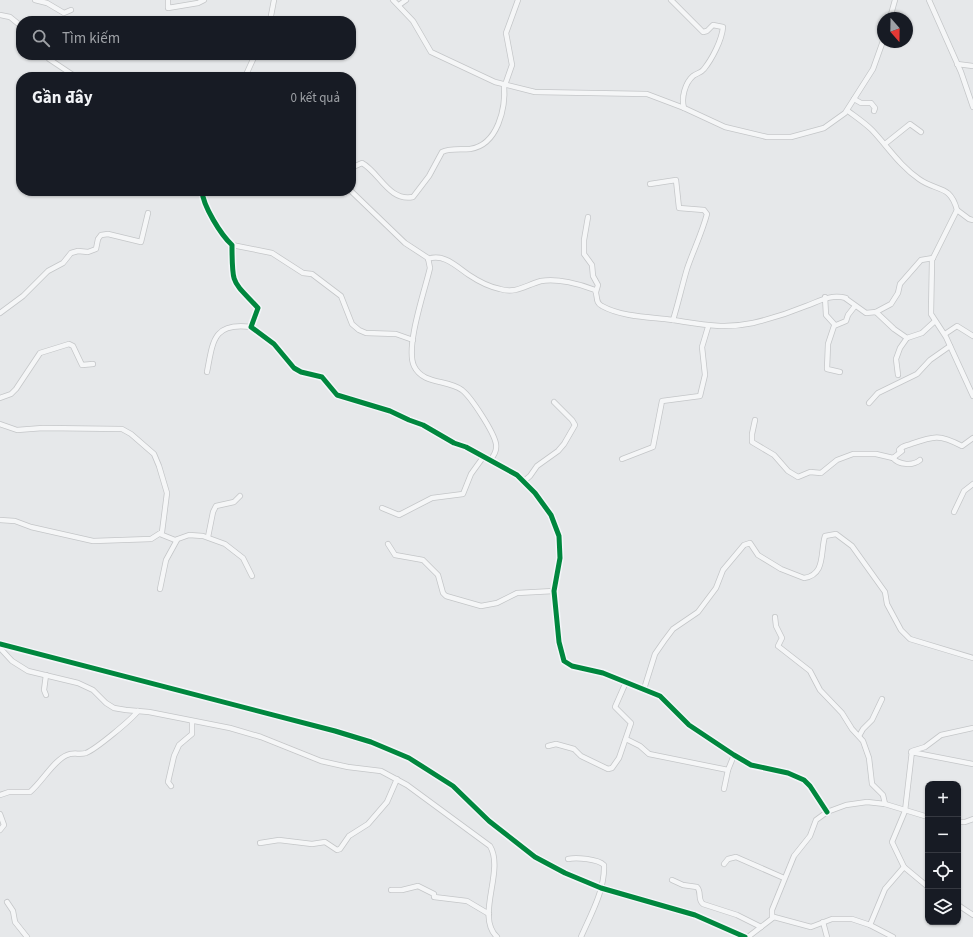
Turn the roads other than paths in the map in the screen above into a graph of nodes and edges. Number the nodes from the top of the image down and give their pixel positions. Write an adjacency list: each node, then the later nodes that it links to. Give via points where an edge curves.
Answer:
1 (35, 0): 12 (street, via 47,2 64,13)
2 (168, 0): 3 (street, via 168,8)
3 (204, 0)
4 (274, 0): 15 (street)
5 (393, 0): 11 (street)
6 (406, 0): 11 (street)
7 (518, 0): 24 (street, via 506,33 512,65)
8 (671, 0): 27 (street, via 703,32 713,25 723,27 705,68 693,76 686,88 682,101)
9 (895, 0): 13 (street)
10 (929, 0): 20 (street)
11 (399, 5): 24 (street, via 416,25 431,52)
12 (71, 10)
13 (892, 12)
14 (0, 15): 16 (street, via 10,17)
15 (271, 16)
16 (16, 22)
17 (880, 48): 25 (street, via 873,69)
18 (50, 60): 22 (street)
19 (253, 60): 23 (street)
20 (958, 64): 21 (street); 26 (street)
21 (973, 66)
22 (68, 72)
23 (247, 72)
24 (504, 84): 27 (street, via 542,92 647,94); 32 (street, via 504,103 488,142 470,149 444,151 413,197 392,192 362,163)
25 (854, 99): 28 (street); 29 (street, via 861,103 871,103)
26 (973, 107)
27 (684, 108): 28 (street, via 739,131 786,138 824,128)
28 (848, 111): 31 (street, via 868,126)
29 (874, 111)
30 (921, 132): 31 (street, via 910,124)
31 (885, 144): 36 (street, via 902,165 919,179 947,191)
32 (356, 166)
33 (650, 184): 48 (street, via 676,180 679,208 704,210 707,214 687,268)
34 (203, 196): 40 (street, via 223,236)
35 (356, 196): 42 (street, via 404,243)
36 (957, 210): 39 (street); 41 (street)
37 (148, 213): 47 (street, via 141,242 101,234 96,249 71,253 63,263 48,271 23,296)
38 (588, 217): 43 (street, via 584,254 592,265 593,276 598,285)
39 (973, 220)
40 (232, 246): 52 (street, via 232,276 244,295 259,310); 56 (street, via 272,253 303,272 312,274 341,296 352,324 359,330 366,333 396,334)
41 (933, 258): 46 (street, via 921,260 900,284 891,304); 49 (street, via 931,314)
42 (428, 259): 43 (street, via 438,258 456,264 472,277 506,291 518,290 549,280); 56 (street, via 428,274)
43 (596, 292): 48 (street, via 598,302 602,306 632,315)
44 (825, 297): 45 (street, via 846,298); 50 (street, via 826,316); 51 (street, via 806,306 752,323)
45 (855, 306): 46 (street, via 866,313); 50 (street, via 846,321)
46 (876, 312): 55 (street)
47 (0, 313)
48 (673, 320): 51 (street)
49 (935, 321): 53 (street); 55 (street, via 922,333)
50 (835, 325): 60 (street, via 828,344 827,368)
51 (708, 326): 71 (street, via 702,347 705,375 700,396 662,400 653,447)
52 (251, 327): 59 (street, via 236,325 218,333 212,345); 69 (street, via 274,344 294,368 322,377 337,395 399,414)
53 (945, 334): 54 (street, via 957,326); 57 (street)
54 (973, 336)
55 (907, 338): 61 (street, via 896,359)
56 (413, 340): 72 (street, via 412,362 420,374 461,389 472,401 495,438 496,451)
57 (950, 346): 62 (street); 65 (street, via 914,375 878,393)
58 (93, 364): 63 (street, via 82,365 71,344 45,351 36,358 16,389)
59 (207, 372)
60 (840, 372)
61 (898, 375)
62 (973, 396)
63 (0, 398)
64 (554, 402): 74 (street, via 575,425 558,451 537,466)
65 (869, 403)
66 (755, 420): 70 (street, via 753,442 774,456 796,476 800,477 809,472 821,473 837,460 853,454 876,454)
67 (0, 424): 80 (street, via 17,430 115,428 131,434 154,454 167,493)
68 (973, 438): 70 (street, via 962,446 932,436 904,445 899,450 902,451)
69 (484, 456): 72 (street); 77 (street, via 471,474 463,494 432,498 399,515)
70 (893, 458): 73 (street, via 902,464)
71 (622, 459)
72 (490, 460): 74 (street)
73 (920, 460)
74 (523, 482): 86 (street, via 547,508 559,536 560,558)
75 (973, 484): 78 (street, via 964,491)
76 (240, 496): 81 (street, via 234,502 216,506)
77 (382, 508)
78 (954, 512)
79 (0, 520): 80 (street, via 15,521 93,541 151,539)
80 (160, 534): 82 (street)
81 (208, 538): 82 (street, via 189,535); 84 (street, via 225,544 243,558)
82 (177, 540): 85 (street, via 166,560)
83 (388, 544): 86 (street, via 395,555 423,560 438,575 446,596 474,605 489,606 517,593)
84 (252, 576)
85 (160, 589)
86 (554, 591): 92 (street, via 558,642 564,661 572,666 603,673)
87 (775, 617): 99 (street, via 782,638 778,646 810,670 820,690)
88 (0, 644): 125 (street, via 371,742 409,758 453,786 489,821 535,857)
89 (0, 648): 91 (street, via 22,668)
90 (973, 658): 93 (street, via 910,639 901,630 887,604 884,592 856,552 836,534 825,536 820,566 814,575 804,578 781,569 758,555 750,543 744,545 723,570 716,588 698,612 673,629 658,648)
91 (46, 676): 94 (street); 96 (street, via 88,687 114,708)
92 (626, 682): 93 (street); 100 (street, via 615,706 631,722)
93 (644, 689): 103 (street, via 663,698 689,725)
94 (46, 695)
95 (882, 699): 99 (street, via 872,720)
96 (138, 710): 97 (street); 109 (street, via 112,736 91,750 83,754 66,755 30,792 9,792)
97 (192, 721): 106 (street, via 230,728 261,737 320,761 373,769); 107 (street, via 192,734 181,742 174,756 168,782)
98 (973, 728): 102 (street, via 938,736 926,747)
99 (859, 736): 110 (street, via 869,758 872,784 883,795)
100 (626, 739): 101 (street, via 619,758 611,769 581,756 574,749 554,744); 105 (street, via 649,754)
101 (548, 746)
102 (911, 752): 104 (street); 111 (street)
103 (734, 755): 105 (street); 112 (street, via 751,765 800,777 810,786)
104 (973, 764)
105 (728, 770): 108 (street)
106 (396, 779): 118 (street, via 387,802 368,824 349,836 340,849 337,850 325,842 312,844 278,840); 129 (street, via 490,846 495,858)
107 (171, 786)
108 (724, 789)
109 (0, 795)
110 (885, 804): 111 (street); 112 (street, via 857,803)
111 (905, 811): 114 (street); 121 (street, via 892,842)
112 (827, 812): 122 (street, via 816,820 810,836 794,856)
113 (0, 814): 117 (street, via 4,825)
114 (925, 816)
115 (973, 819): 116 (street)
116 (961, 822)
117 (0, 830)
118 (260, 843)
119 (568, 859): 125 (street, via 581,858 602,863 604,867)
120 (724, 864): 122 (street, via 728,859 736,857)
121 (904, 866): 124 (street); 133 (street, via 885,889)
122 (784, 878): 131 (street, via 772,910)
123 (672, 880): 134 (street, via 697,887 703,904 717,907)
124 (925, 884)
125 (601, 888): 137 (street); 138 (street, via 695,915)
126 (392, 890): 129 (street, via 418,886 434,896 467,901)
127 (7, 902): 135 (street, via 13,911 15,922)
128 (961, 907): 130 (street)
129 (489, 914): 136 (street, via 489,927)
130 (973, 915)
131 (772, 917): 132 (street, via 805,927); 134 (street)
132 (824, 922): 133 (street, via 837,918); 140 (street)
133 (870, 925): 141 (street)
134 (761, 927): 139 (street)
135 (27, 937)
136 (496, 937)
137 (581, 937)
138 (745, 937)
139 (748, 937)
140 (827, 937)
141 (892, 937)

